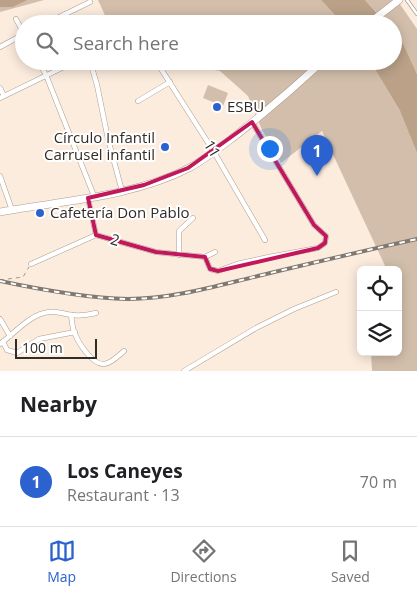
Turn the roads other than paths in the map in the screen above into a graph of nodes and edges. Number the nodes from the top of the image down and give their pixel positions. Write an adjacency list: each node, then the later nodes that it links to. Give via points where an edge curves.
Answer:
1 (398, 0): 6 (main road)
2 (407, 0): 5 (lane)
3 (90, 2): 4 (street)
4 (65, 14)
5 (417, 14)
6 (379, 15)
7 (15, 39): 8 (street)
8 (0, 47)
9 (43, 70): 14 (street)
10 (58, 70): 14 (street)
11 (93, 70): 22 (street)
12 (162, 70): 15 (street, 11)
13 (314, 70): 19 (main road)
14 (46, 76): 17 (street); 23 (street)
15 (170, 82): 18 (street); 20 (street, 11)
16 (0, 88): 17 (street)
17 (2, 97)
18 (138, 101)
19 (252, 122): 20 (main road); 31 (street, via 314,225 326,236 325,243 318,248 237,264 218,271 210,269)
20 (214, 152): 22 (main road, via 188,168); 28 (street, 11)
21 (0, 176): 24 (street)
22 (122, 191): 23 (main road)
23 (91, 197): 24 (main road); 27 (street)
24 (12, 210): 25 (main road)
25 (0, 212)
26 (193, 218): 30 (street, via 180,231)
27 (96, 235): 30 (street, 2, via 156,252); 32 (street, 2)
28 (265, 240)
29 (215, 252): 31 (street)
30 (179, 254): 31 (street, 2)
31 (205, 257)
32 (31, 264)
33 (336, 292): 41 (street, via 256,328)
34 (96, 313): 35 (street)
35 (71, 315): 37 (street); 38 (street, via 48,312 38,315)
36 (0, 319): 38 (street)
37 (75, 332): 39 (street, via 39,339 17,352 7,350); 40 (street, via 88,354 102,364)
38 (10, 336): 39 (street)
39 (1, 343)
40 (124, 351)
41 (184, 371)

